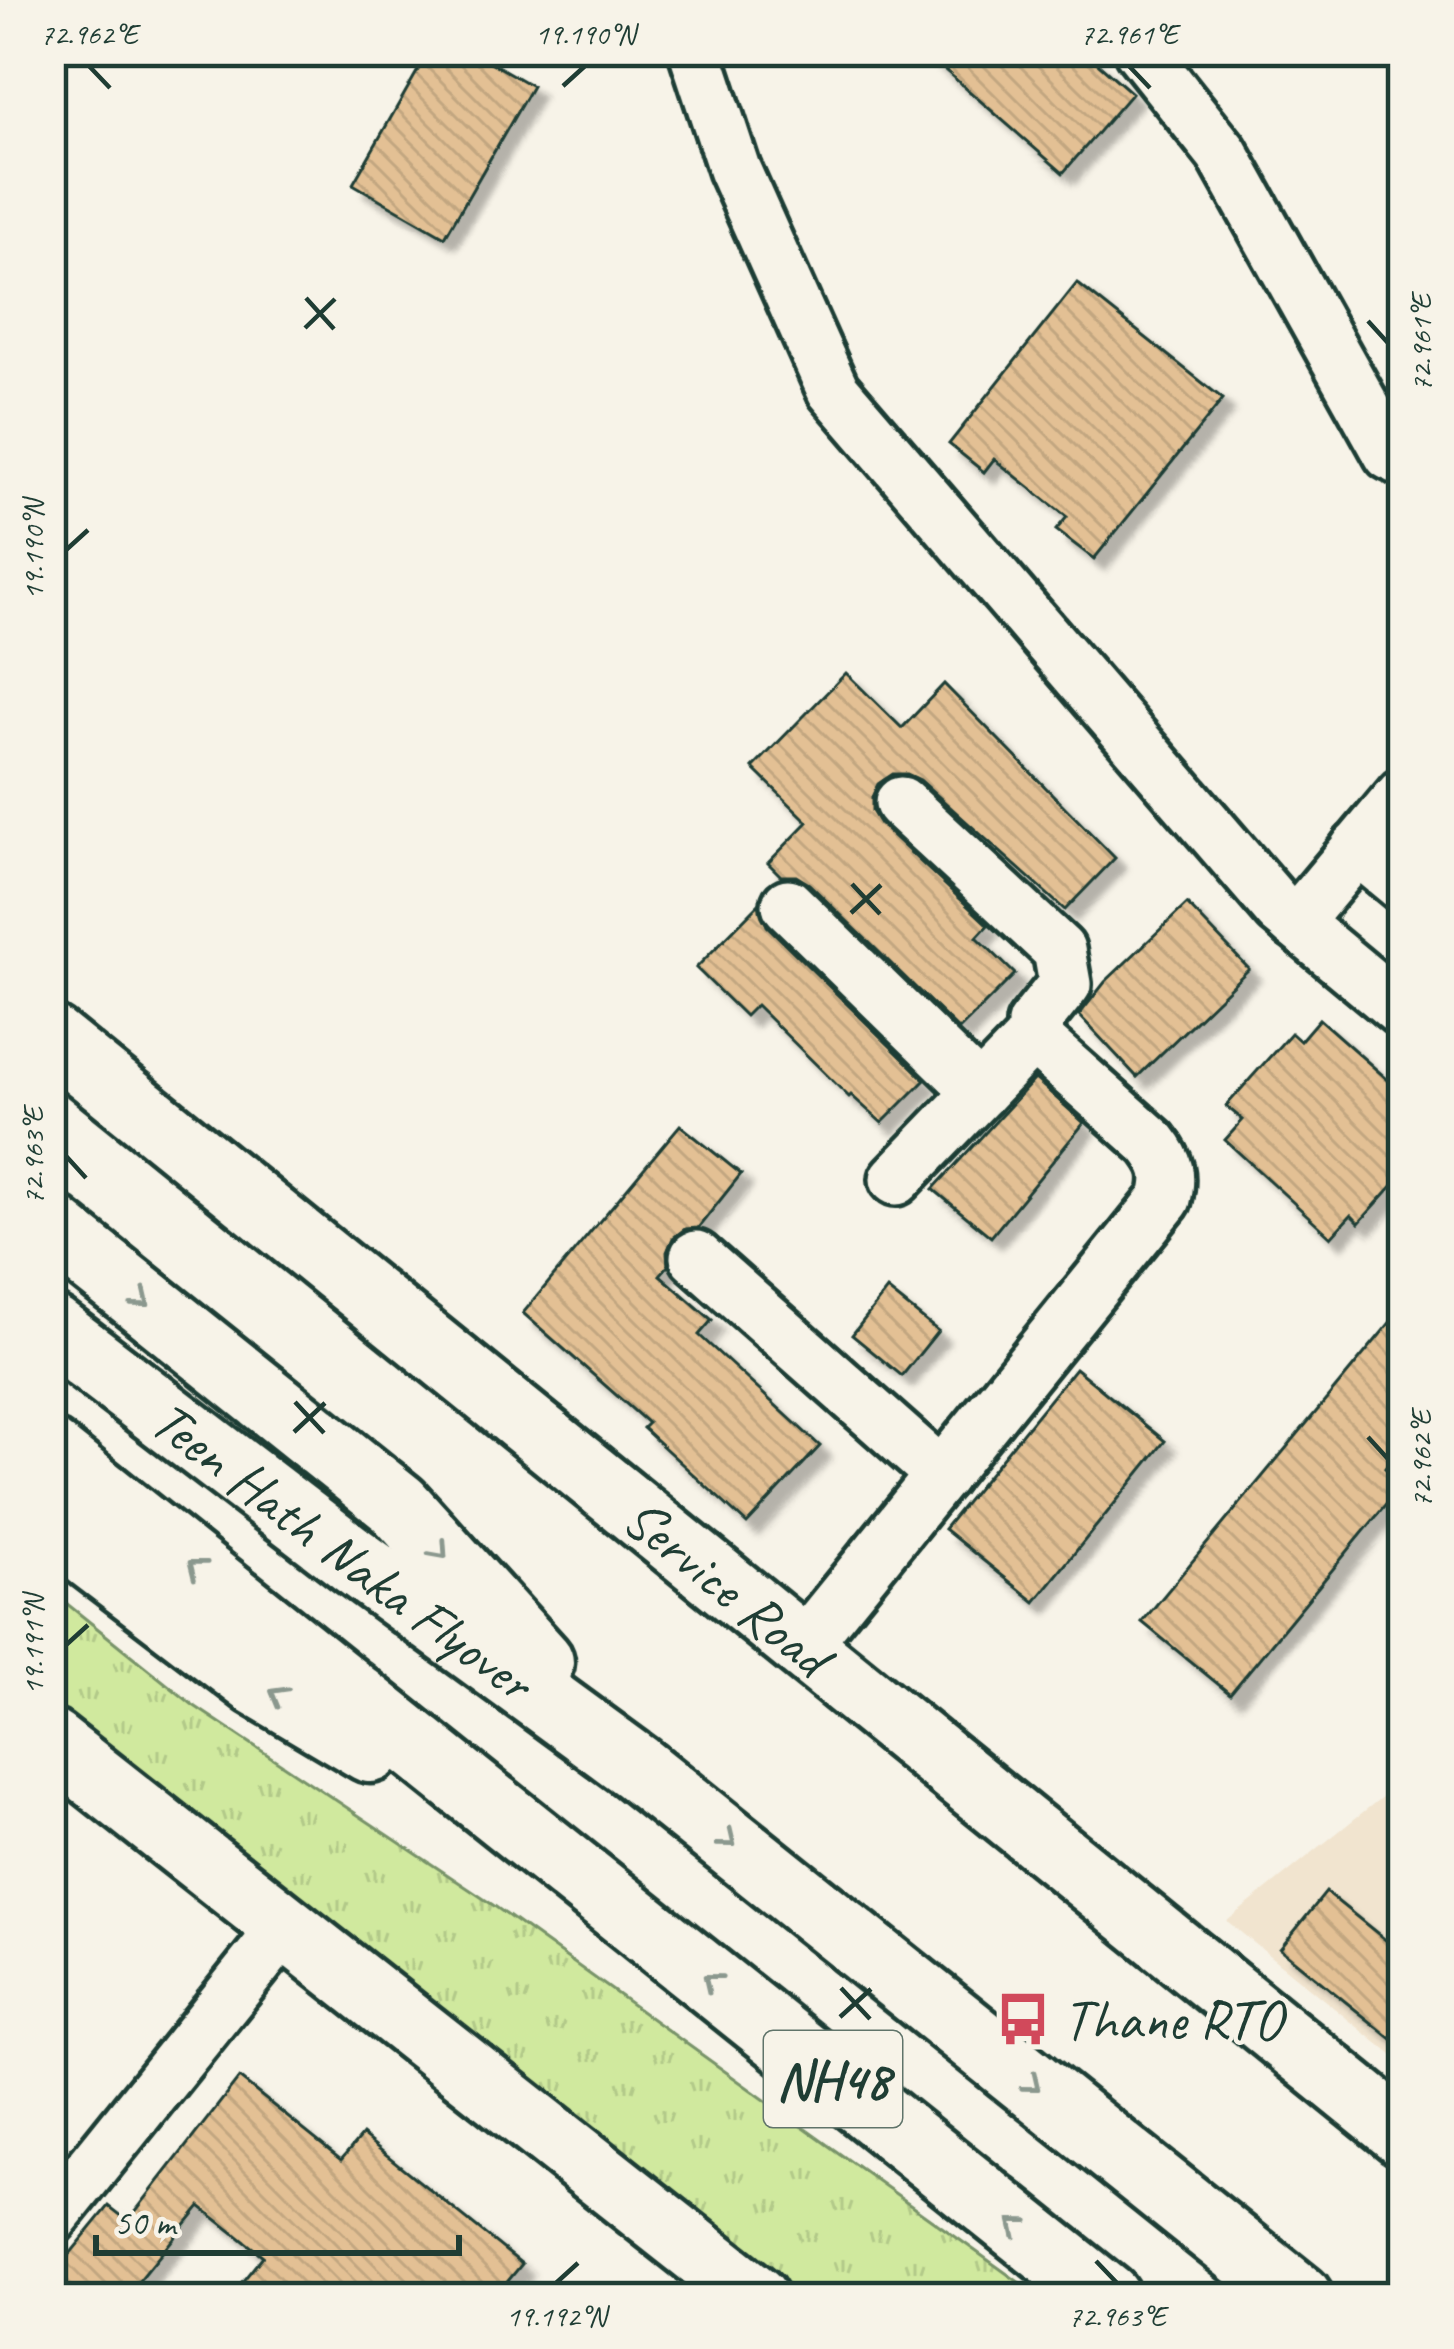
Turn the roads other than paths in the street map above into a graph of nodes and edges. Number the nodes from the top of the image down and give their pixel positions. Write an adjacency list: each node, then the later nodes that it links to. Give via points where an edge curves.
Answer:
1 (695, 51): 9 (street, via 734,170 833,390)
2 (1141, 51): 3 (street, via 1222,153 1390,454)
3 (1403, 460)
4 (1403, 794): 6 (street)
5 (901, 803): 11 (street, via 1059,950 1066,984 1033,1024)
6 (1358, 848): 7 (street); 9 (street)
7 (1403, 886)
8 (788, 905): 13 (street)
9 (1295, 923): 10 (street)
10 (1403, 1012)
11 (1033, 1036): 13 (street); 19 (street, via 1152,1143 1170,1177 1166,1199)
12 (51, 1038): 21 (street, Service Road)
13 (980, 1092): 14 (street)
14 (896, 1179)
15 (51, 1227): 23 (highway, one-way to 23, via 398,1505)
16 (696, 1256): 19 (street)
17 (51, 1329): 23 (highway, Teen Hath Naka Flyover / NH48)
18 (51, 1454): 24 (highway, Teen Hath Naka Flyover / NH48, one-way to 18)
19 (942, 1475): 21 (street)
20 (51, 1525): 24 (highway, one-way to 20, via 257,1682)
21 (802, 1647): 26 (street, Service Road)
22 (51, 1742): 25 (street)
23 (636, 1767): 30 (highway, NH48, one-way to 30)
24 (560, 1860): 29 (highway, NH48, one-way to 24)
25 (286, 1926): 27 (street); 28 (street)
26 (1403, 2134)
27 (51, 2219)
28 (756, 2298)
29 (1107, 2298)
30 (1299, 2298)

